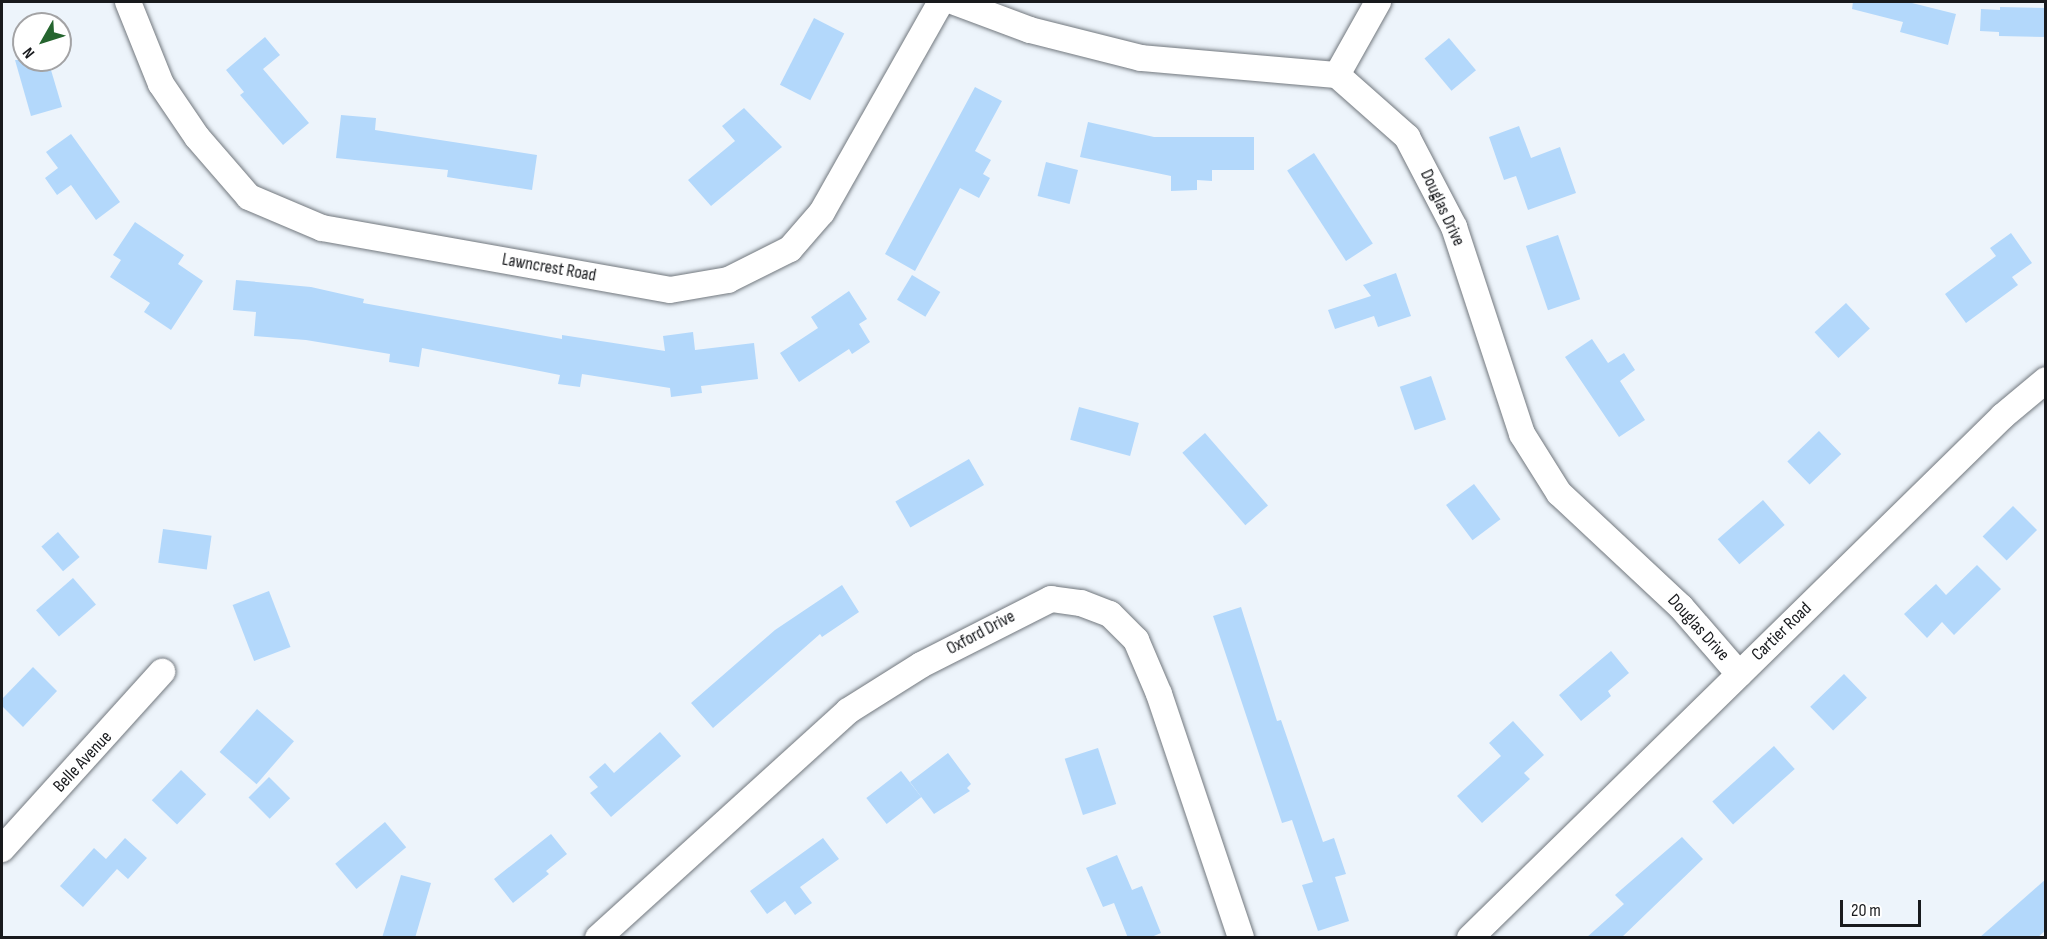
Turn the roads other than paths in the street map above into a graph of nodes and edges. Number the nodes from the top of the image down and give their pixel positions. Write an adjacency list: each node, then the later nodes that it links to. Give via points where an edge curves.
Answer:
1 (128, 2): 2 (street, Lawncrest Road, via 160,84 197,137 249,196 321,228 670,290 728,280 790,249 822,212)
2 (941, 2)
3 (955, 2): 5 (street, via 1030,30 1141,58)
4 (1378, 2): 5 (street)
5 (1337, 75): 8 (street, Douglas Drive, via 1407,136 1454,227 1522,434 1559,494 1681,607)
6 (2046, 380): 8 (street, Cartier Road, via 2002,416)
7 (162, 672): 9 (street, Belle Avenue)
8 (1739, 674): 12 (street, Cartier Road)
9 (2, 849)
10 (598, 938): 11 (street, Oxford Drive, via 848,711 921,665 1051,599 1081,603 1110,614 1136,640 1159,694)
11 (1241, 938)
12 (1470, 938)

